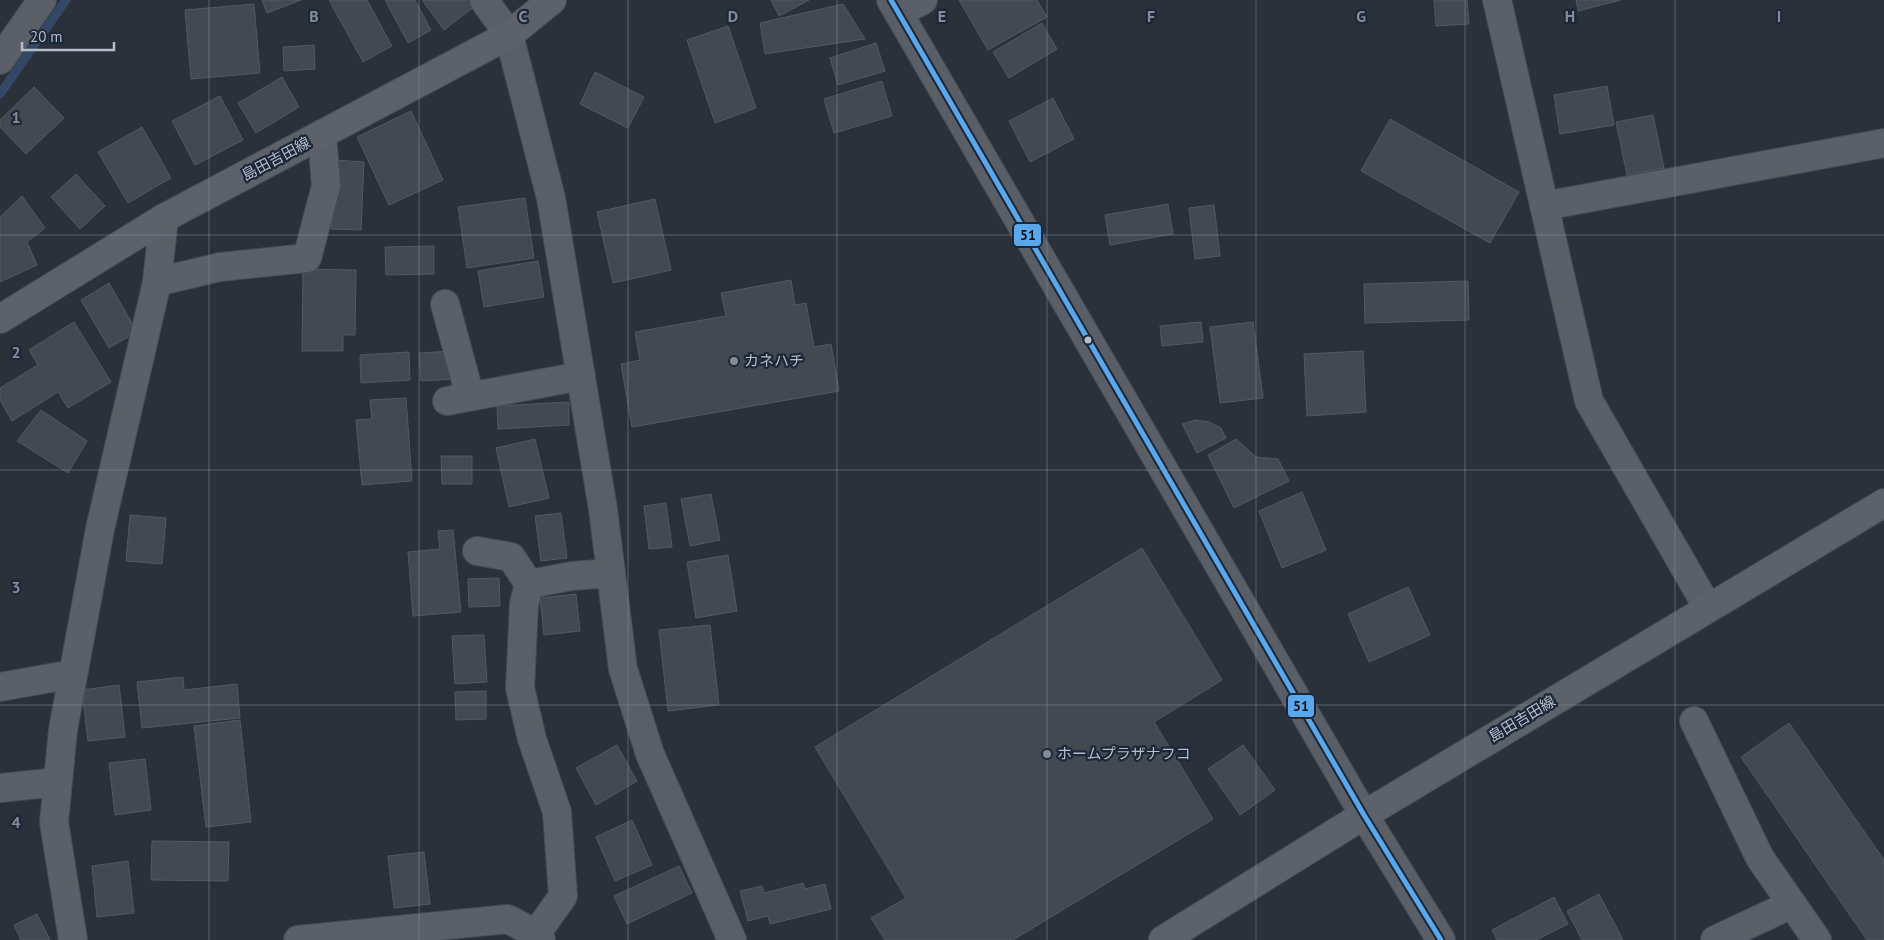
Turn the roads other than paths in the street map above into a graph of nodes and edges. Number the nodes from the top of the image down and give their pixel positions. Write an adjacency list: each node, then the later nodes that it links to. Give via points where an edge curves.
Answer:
1 (42, 0): 8 (street)
2 (484, 0): 7 (main road)
3 (552, 0): 7 (main road, 島田吉田線)
4 (923, 0): 6 (street)
5 (1496, 0): 11 (street)
6 (895, 6): 27 (main road)
7 (509, 35): 9 (main road, 島田吉田線); 16 (main road, via 551,198)
8 (0, 60)
9 (322, 134): 12 (main road, 島田吉田線); 13 (street, via 326,186 307,258 220,268)
10 (1884, 143): 11 (street)
11 (1544, 206): 21 (street, via 1589,401)
12 (164, 218): 13 (street); 15 (main road, 島田吉田線)
13 (157, 282): 22 (street, via 100,529)
14 (444, 304): 16 (street, via 459,399)
15 (0, 318)
16 (581, 376): 19 (main road)
17 (1884, 503): 21 (main road, 島田吉田線)
18 (477, 551): 20 (street, via 511,557)
19 (611, 573): 20 (street); 32 (main road, via 623,670 650,754)
20 (529, 584): 29 (street, via 524,604 520,688 532,739 557,812 563,896)
21 (1708, 608): 27 (main road, 島田吉田線)
22 (74, 674): 23 (street); 25 (street, via 63,730)
23 (0, 687)
24 (1694, 721): 28 (street, via 1760,858)
25 (58, 782): 26 (street); 30 (street, via 54,822)
26 (0, 788)
27 (1364, 815): 33 (main road, 島田吉田線); 34 (main road)
28 (1792, 904): 35 (street); 36 (street)
29 (538, 937): 31 (street, via 508,920)
30 (73, 940)
31 (298, 940)
32 (732, 940)
33 (1163, 940)
34 (1442, 940)
35 (1715, 940)
36 (1817, 940)

